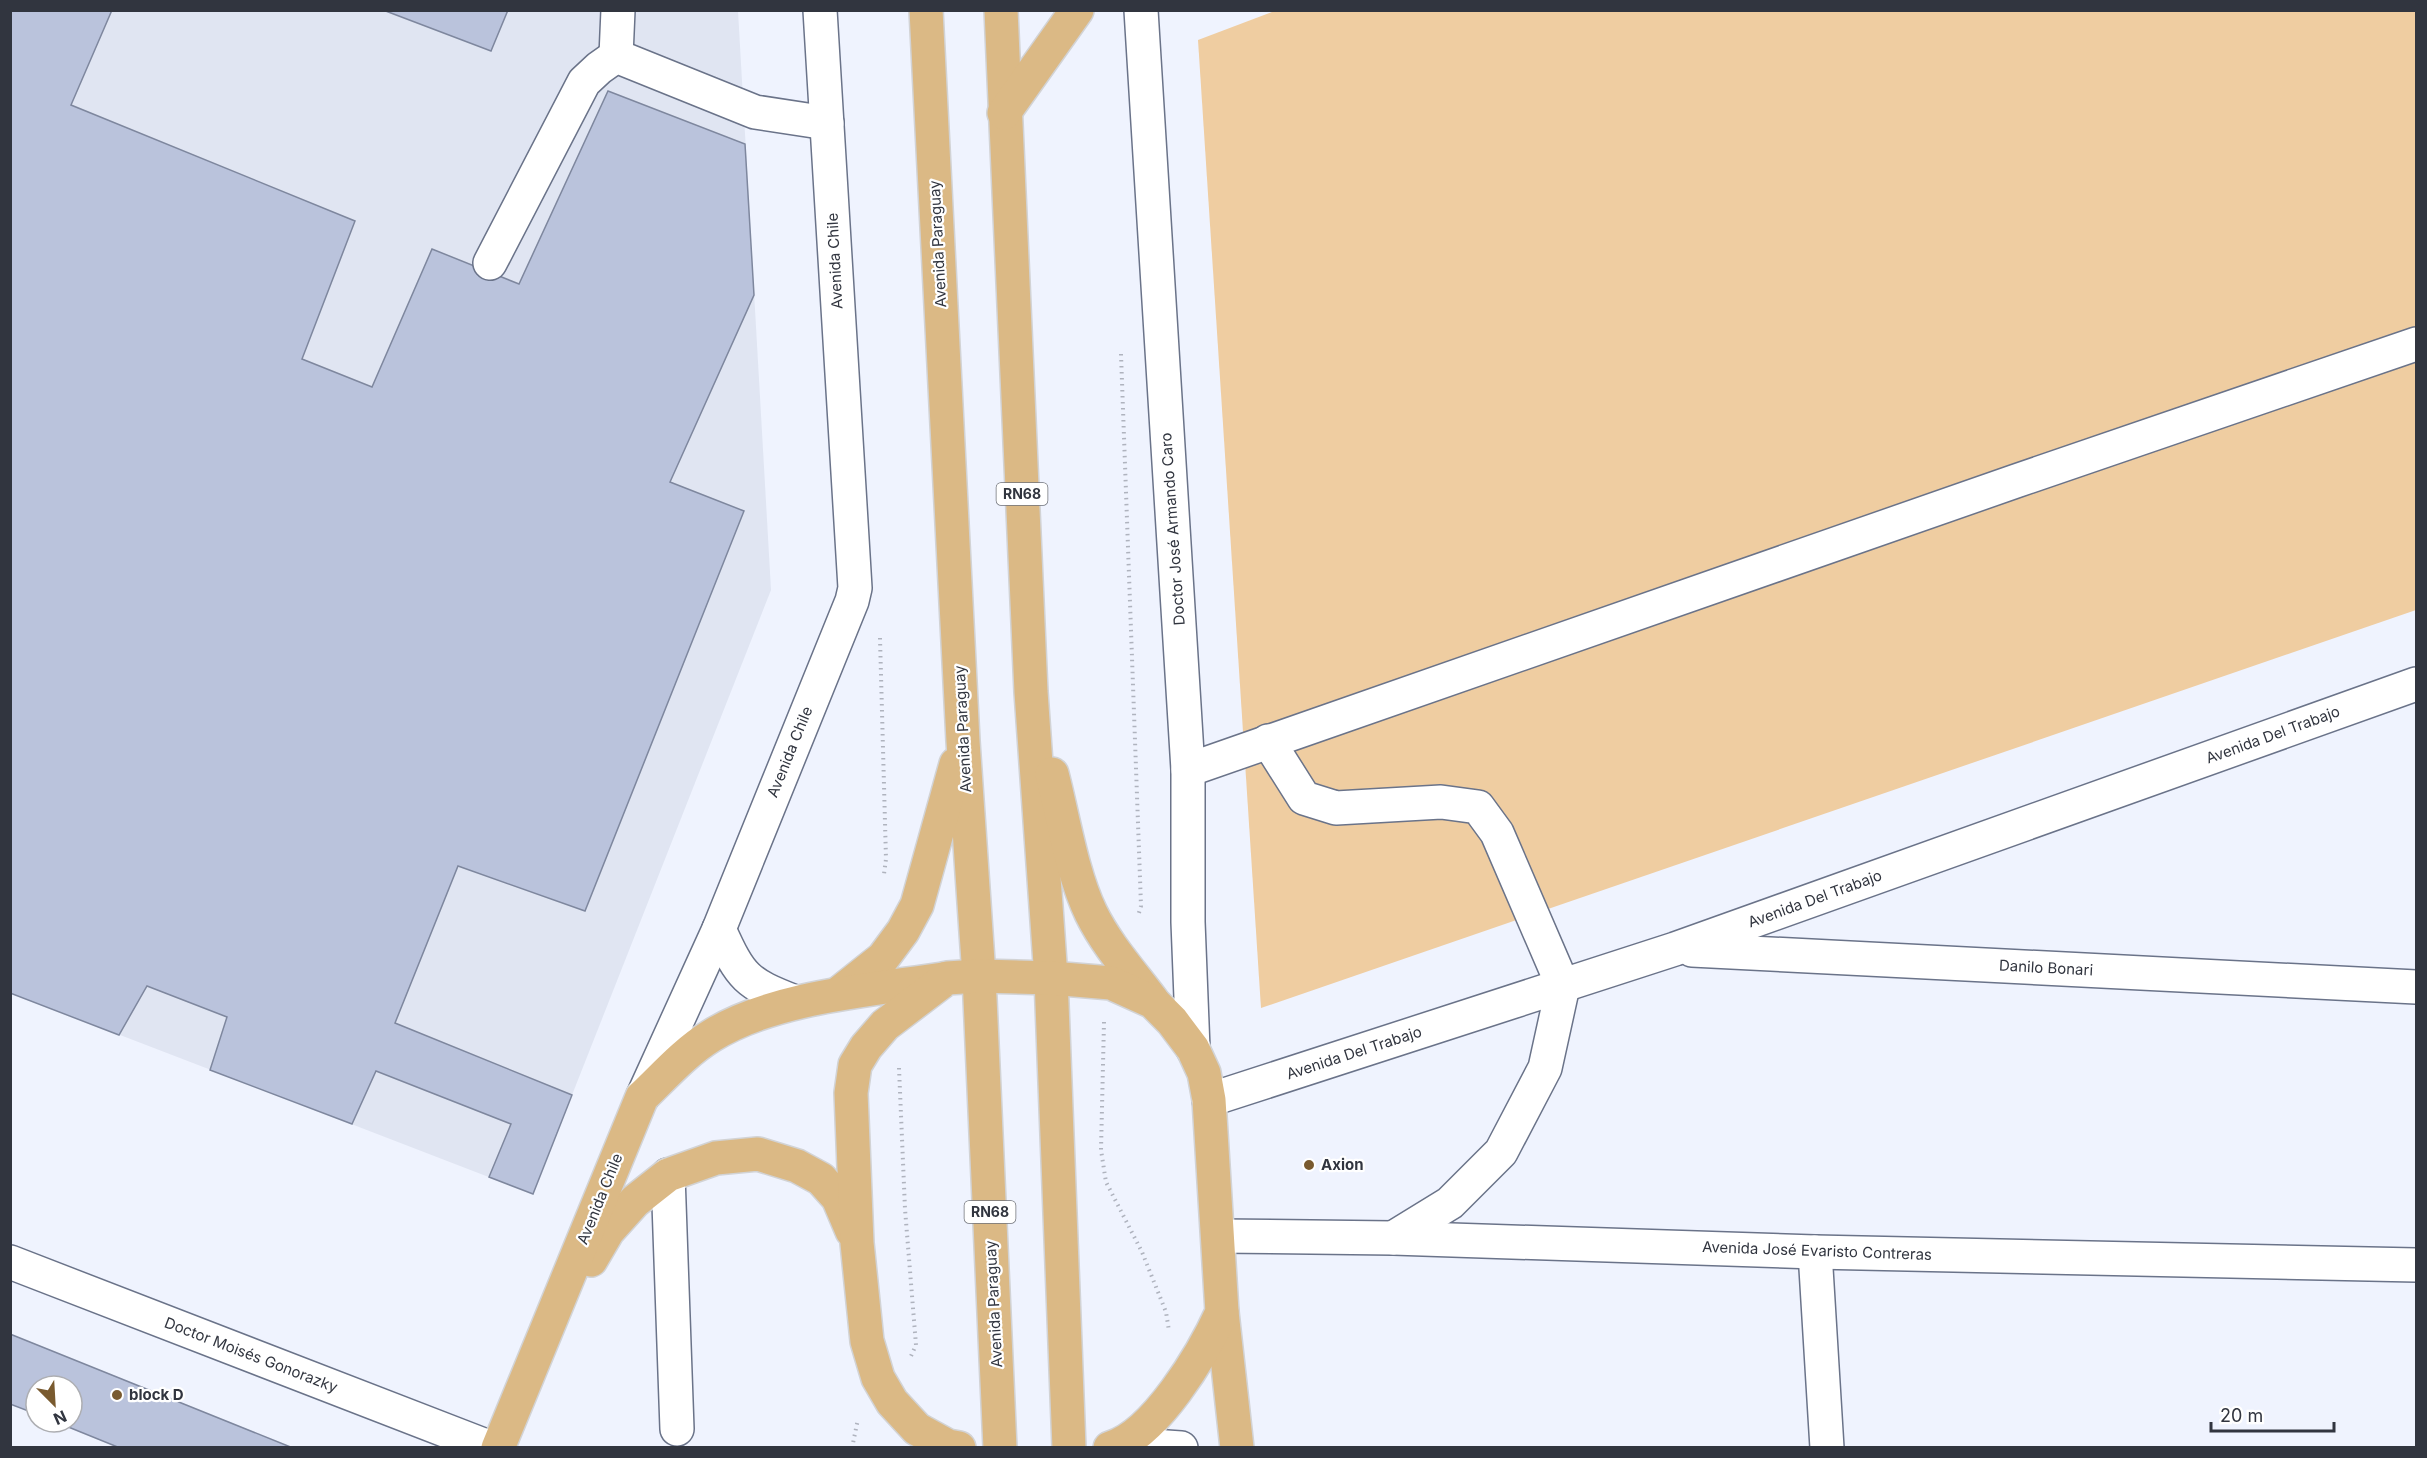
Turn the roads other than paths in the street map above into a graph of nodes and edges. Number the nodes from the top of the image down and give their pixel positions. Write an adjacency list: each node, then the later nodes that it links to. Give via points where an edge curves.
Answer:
1 (618, 10): 7 (street)
2 (820, 10): 9 (street, Avenida Chile)
3 (926, 10): 14 (main road, Avenida Paraguay / RN68)
4 (1001, 10): 8 (main road, RN68)
5 (1141, 10): 16 (street, Doctor José Armando Caro)
6 (1079, 14): 8 (main road)
7 (616, 56): 9 (street, via 755,112); 10 (street, via 584,82)
8 (1004, 113): 13 (main road, RN68)
9 (827, 123): 17 (street, Avenida Chile, via 855,588)
10 (490, 263)
11 (2416, 344): 15 (street)
12 (2416, 684): 18 (street, Avenida Del Trabajo)
13 (1031, 692): 19 (main road, via 1081,888); 21 (main road, RN68)
14 (963, 741): 20 (main road, Avenida Paraguay / RN68); 24 (main road, via 912,913 883,958)
15 (1268, 741): 16 (street); 22 (street, via 1304,798 1325,805 1336,808 1441,802 1478,807 1497,833)
16 (1188, 770): 26 (street, Doctor José Armando Caro)
17 (719, 929): 25 (street, via 741,972 760,988); 27 (street, Avenida Chile)
18 (1675, 949): 22 (street, Avenida Del Trabajo); 23 (street, Danilo Bonari)
19 (1117, 971): 21 (main road); 26 (main road, via 1154,1002)
20 (963, 977): 21 (main road); 24 (main road); 32 (main road, via 885,1025 855,1065 852,1084); 43 (main road, Avenida Paraguay / RN68)
21 (1051, 978): 44 (main road, RN68)
22 (1563, 986): 28 (street, Avenida Del Trabajo); 31 (street, via 1545,1068 1501,1152 1450,1203)
23 (2416, 987)
24 (838, 995): 25 (main road)
25 (795, 1002): 27 (main road, via 712,1035)
26 (1193, 1049): 28 (main road, via 1204,1073)
27 (642, 1097): 37 (main road, Avenida Chile)
28 (1209, 1100): 30 (main road)
29 (668, 1175): 32 (main road, via 716,1158 758,1154 797,1166 821,1179 838,1198); 37 (main road, via 634,1202 608,1231); 38 (street)
30 (1218, 1236): 31 (street, Avenida José Evaristo Contreras); 36 (main road)
31 (1393, 1238): 33 (street, Avenida José Evaristo Contreras)
32 (857, 1243): 42 (main road, via 867,1341 878,1378 892,1402 917,1429)
33 (1815, 1252): 35 (street, Avenida José Evaristo Contreras); 47 (street)
34 (10, 1262): 40 (street, Doctor Moisés Gonorazky)
35 (2416, 1265)
36 (1221, 1312): 39 (main road, via 1207,1345 1180,1386 1156,1414); 46 (main road)
37 (544, 1335): 41 (main road, Avenida Chile)
38 (677, 1430)
39 (1116, 1446): 45 (street)
40 (491, 1448)
41 (498, 1448)
42 (959, 1448)
43 (1000, 1448)
44 (1069, 1448)
45 (1181, 1448)
46 (1237, 1448)
47 (1827, 1448)

